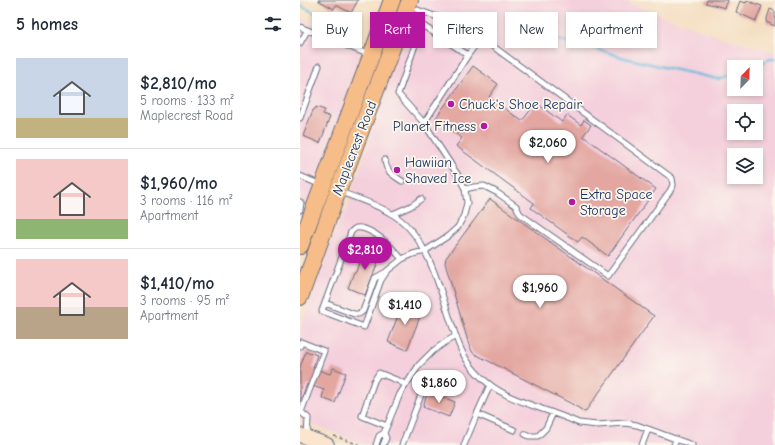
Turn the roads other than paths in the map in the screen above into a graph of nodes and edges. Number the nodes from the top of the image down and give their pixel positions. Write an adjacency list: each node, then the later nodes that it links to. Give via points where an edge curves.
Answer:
1 (392, 0): 9 (main road, Maplecrest Road)
2 (409, 4): 3 (lane); 17 (main road, Maplecrest Road)
3 (433, 15)
4 (300, 27): 5 (lane)
5 (307, 30): 6 (lane); 9 (lane)
6 (300, 43)
7 (473, 48): 10 (lane)
8 (496, 48): 18 (lane, via 672,178 673,185 608,276 520,214 516,206 496,192 484,186)
9 (371, 55): 17 (main road, Maplecrest Road)
10 (468, 55): 13 (lane); 13 (lane, via 422,25 398,94)
11 (320, 66): 12 (lane)
12 (300, 118)
13 (424, 123): 18 (lane)
14 (385, 160): 16 (lane, via 389,172)
15 (300, 176): 17 (lane)
16 (402, 181)
17 (331, 188): 22 (lane); 23 (main road, Maplecrest Road); 27 (main road, Maplecrest Road)
18 (465, 189): 24 (lane, via 467,202 458,226)
19 (421, 199): 22 (lane)
20 (300, 202): 21 (lane)
21 (300, 210)
22 (393, 214): 24 (lane, via 412,230)
23 (300, 246)
24 (426, 251): 25 (lane); 29 (lane)
25 (402, 259): 26 (lane); 28 (lane, via 383,239 369,230 356,228 351,232)
26 (387, 271): 28 (lane, via 375,278 363,311 359,314); 28 (lane, via 364,326 322,311)
27 (300, 297)
28 (325, 303)
29 (456, 336): 31 (lane, via 433,350); 32 (lane, via 469,364)
30 (300, 346): 34 (lane, via 302,342 324,351)
31 (406, 385): 37 (lane); 37 (lane, via 379,373 374,381 362,416)
32 (490, 385): 35 (lane, via 513,398); 36 (lane)
33 (424, 387): 47 (lane)
34 (301, 411): 42 (lane, via 308,418)
35 (553, 413): 38 (lane, via 588,424 625,423); 41 (lane, via 546,428 538,436)
36 (477, 414): 39 (lane); 48 (lane)
37 (387, 426): 40 (lane)
38 (648, 429): 43 (lane); 49 (lane)
39 (514, 430)
40 (384, 433): 45 (lane); 46 (lane, via 386,438)
41 (525, 434)
42 (304, 436): 44 (main road)
43 (676, 439): 50 (lane); 51 (lane)
44 (327, 445)
45 (376, 445)
46 (383, 445)
47 (402, 445)
48 (464, 445)
49 (642, 445)
50 (674, 445)
51 (692, 445)

